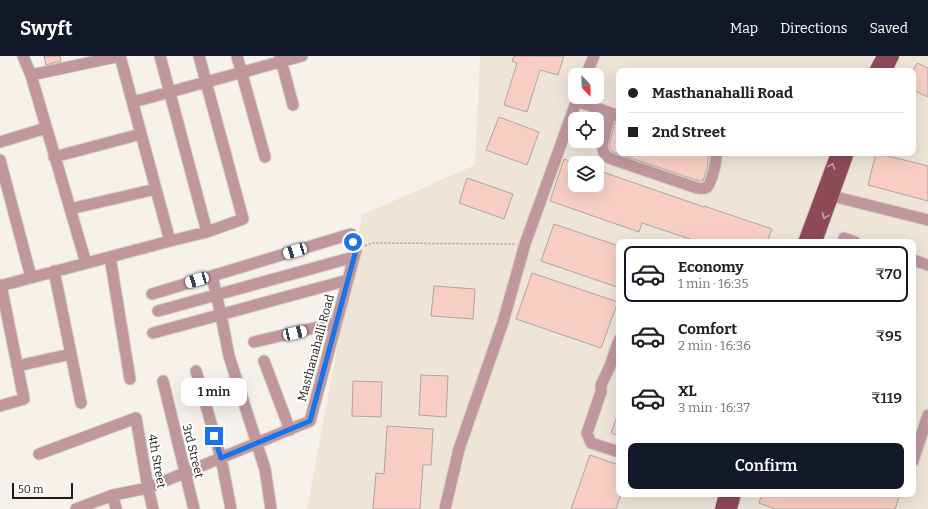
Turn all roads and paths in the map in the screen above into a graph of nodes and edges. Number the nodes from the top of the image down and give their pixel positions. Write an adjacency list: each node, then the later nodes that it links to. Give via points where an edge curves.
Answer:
1 (23, 56): 15 (street)
2 (120, 56): 15 (street); 18 (street)
3 (160, 56): 17 (street)
4 (199, 56): 16 (street)
5 (237, 56): 14 (street)
6 (302, 56): 10 (street)
7 (594, 56): 11 (street)
8 (883, 56): 12 (main road)
9 (894, 56): 13 (main road)
10 (280, 59): 14 (street); 19 (street)
11 (589, 68)
12 (877, 68)
13 (888, 68)
14 (242, 72): 16 (street); 30 (street)
15 (31, 75): 23 (street)
16 (206, 82): 17 (street); 36 (street, via 243,219)
17 (169, 92): 18 (street); 36 (street)
18 (133, 102): 24 (street)
19 (293, 104)
20 (576, 104): 40 (street)
21 (590, 104): 22 (street)
22 (615, 114): 26 (street, via 602,146 609,158 703,189 708,186)
23 (46, 128): 25 (street); 29 (street)
24 (141, 134): 29 (street); 32 (street)
25 (0, 142)
26 (716, 156)
27 (836, 156): 33 (main road, one-way to 27)
28 (847, 156): 33 (main road)
29 (54, 157): 34 (street)
30 (265, 157)
31 (0, 160): 48 (street)
32 (156, 189): 34 (street); 39 (street)
33 (828, 194): 35 (street); 37 (main road); 38 (main road, one-way to 38)
34 (70, 209): 44 (street)
35 (928, 220)
36 (207, 232): 39 (street)
37 (806, 239)
38 (817, 239)
39 (170, 241): 42 (street)
40 (525, 244): 41 (path, via 372,243); 85 (street, via 503,322 459,449)
41 (355, 254): 47 (street, via 351,234); 49 (street, Masthanahalli Road); 52 (street)
42 (110, 257): 44 (street); 63 (street)
43 (916, 261): 45 (street)
44 (86, 263): 46 (street)
45 (928, 265)
46 (54, 271): 48 (street); 59 (street)
47 (212, 276): 51 (street); 52 (street)
48 (31, 278): 50 (street)
49 (348, 280): 54 (street); 55 (street, Masthanahalli Road)
50 (0, 285): 61 (street)
51 (152, 294)
52 (216, 295): 53 (street); 54 (street)
53 (158, 311)
54 (221, 315): 56 (street); 69 (street, via 228,356)
55 (336, 324): 57 (street); 68 (street, Masthanahalli Road, via 310,421)
56 (153, 333)
57 (254, 342)
58 (616, 349): 70 (street, via 587,433 591,442)
59 (71, 354): 61 (street); 65 (street)
60 (264, 361): 68 (street)
61 (17, 366): 66 (street, via 24,399)
62 (196, 370): 73 (street)
63 (130, 379)
64 (163, 380): 74 (street, 3rd Street)
65 (81, 402)
66 (0, 406)
67 (928, 415): 71 (street)
68 (290, 430): 69 (street, Masthanahalli Road)
69 (257, 443): 73 (street, Masthanahalli Road); 84 (street, via 265,469)
70 (616, 451)
71 (916, 451)
72 (39, 454): 75 (street, 4th Street, via 136,418)
73 (221, 458): 74 (street, Masthanahalli Road); 83 (street)
74 (185, 473): 75 (street, Masthanahalli Road); 82 (street, 3rd Street)
75 (148, 488): 76 (street, Masthanahalli Road); 81 (street, 4th Street)
76 (113, 495): 79 (street, Masthanahalli Road); 80 (street)
77 (724, 497): 86 (main road)
78 (734, 497): 87 (main road)
79 (76, 509)
80 (116, 509)
81 (153, 509)
82 (194, 509)
83 (231, 509)
84 (271, 509)
85 (445, 509)
86 (721, 509)
87 (731, 509)

